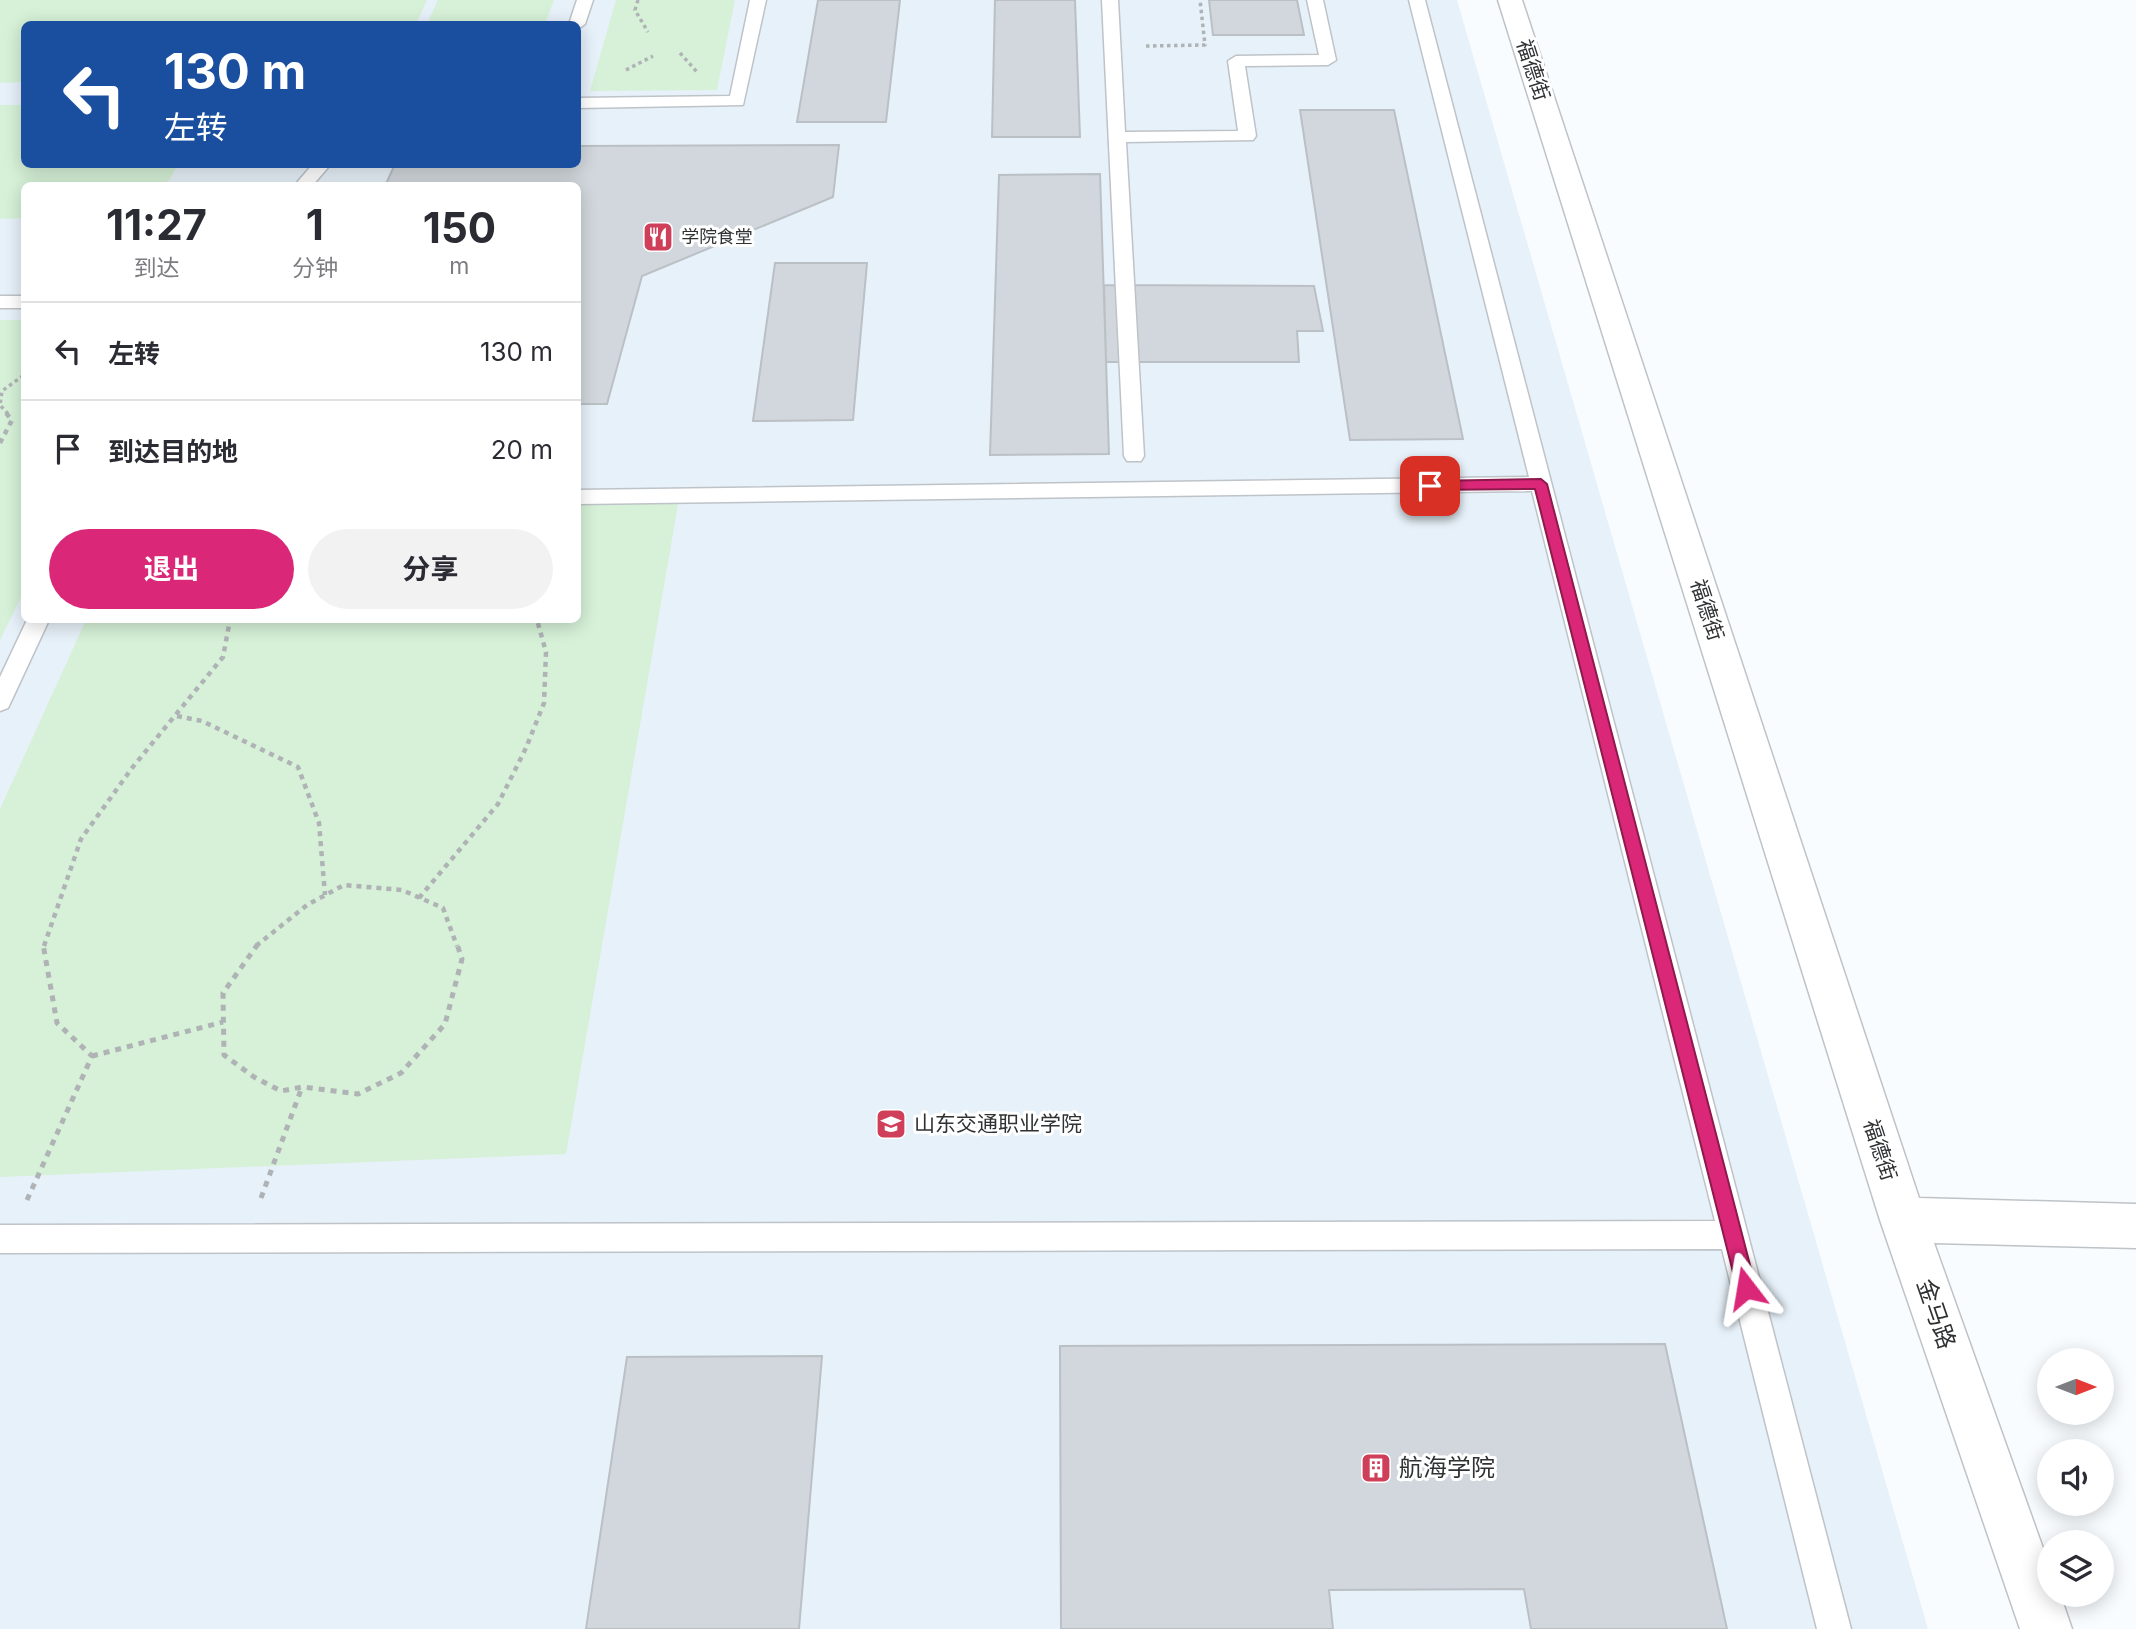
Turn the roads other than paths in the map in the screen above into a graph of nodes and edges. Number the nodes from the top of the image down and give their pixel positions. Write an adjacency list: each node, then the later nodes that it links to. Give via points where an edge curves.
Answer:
1 (585, 0): 7 (lane)
2 (758, 0): 8 (lane, via 737,101)
3 (1110, 0): 9 (lane)
4 (1315, 0): 9 (lane, via 1328,60 1236,61 1247,136)
5 (1417, 0): 15 (lane)
6 (1510, 0): 19 (street, 福德街)
7 (578, 21)
8 (581, 103)
9 (1119, 137): 14 (lane)
10 (319, 168): 11 (lane)
11 (306, 182)
12 (0, 302): 13 (lane)
13 (21, 302)
14 (1134, 456)
15 (1541, 484): 16 (lane); 21 (lane)
16 (581, 497)
17 (37, 623): 18 (lane)
18 (0, 702)
19 (1903, 1220): 20 (street); 24 (street, 金马路)
20 (2136, 1226)
21 (1733, 1235): 22 (lane); 23 (lane)
22 (5, 1239)
23 (1834, 1629)
24 (2046, 1629)

